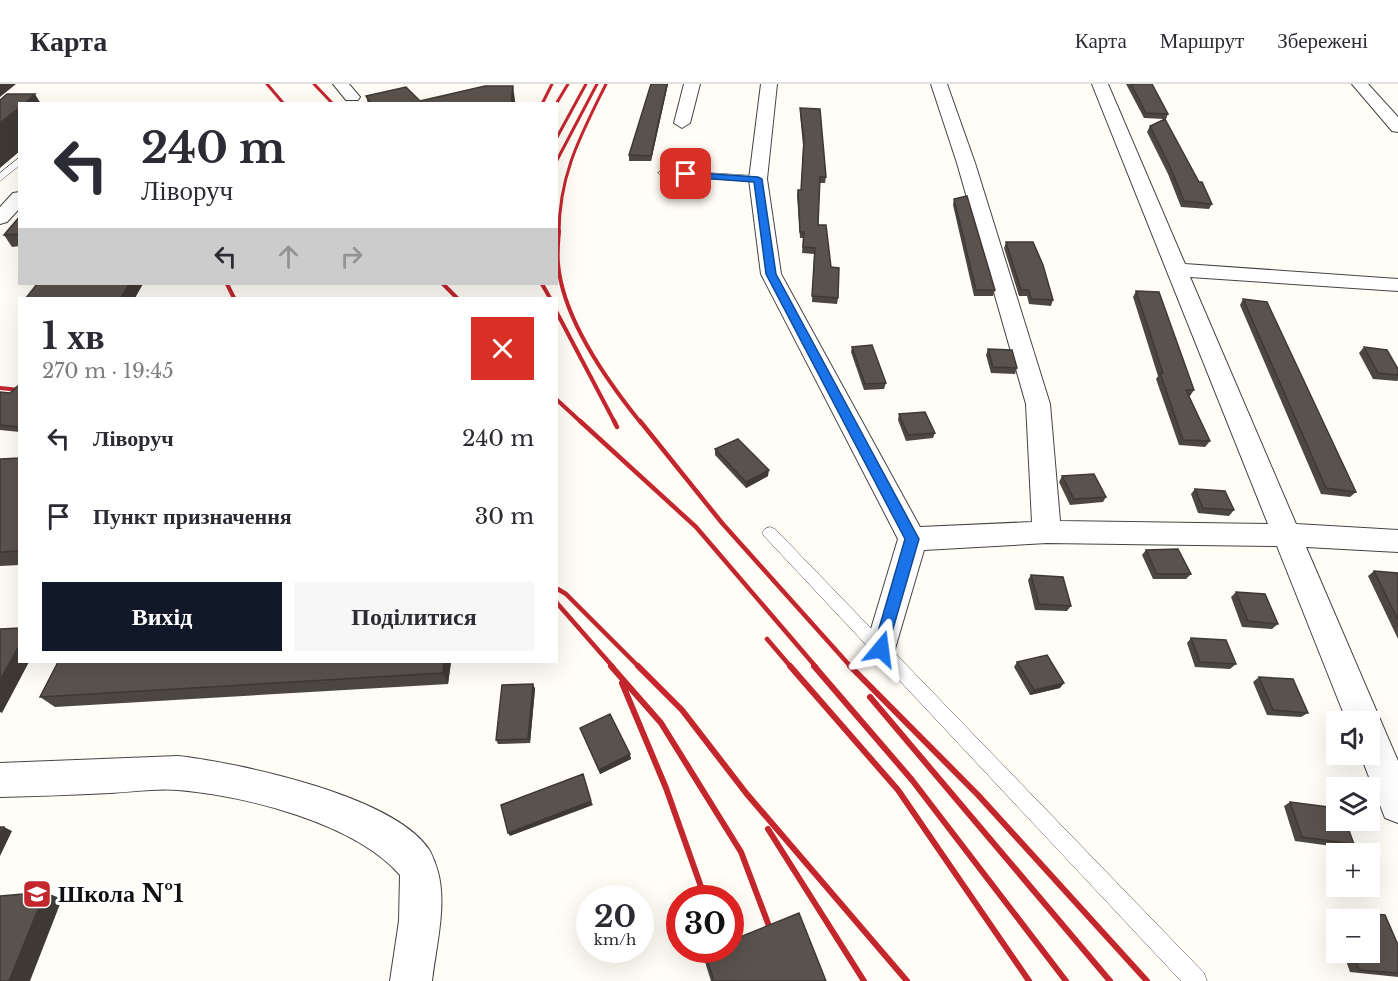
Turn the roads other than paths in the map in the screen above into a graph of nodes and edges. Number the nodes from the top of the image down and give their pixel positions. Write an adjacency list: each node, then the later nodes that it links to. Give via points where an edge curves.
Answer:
1 (341, 84): 7 (street)
2 (692, 84): 8 (street)
3 (769, 84): 13 (street)
4 (939, 84): 18 (street, via 1038,404)
5 (1100, 84): 16 (street)
6 (1360, 84): 9 (street)
7 (352, 97)
8 (682, 123)
9 (1398, 127)
10 (18, 162): 12 (lane)
11 (663, 173): 13 (lane)
12 (0, 178)
13 (758, 179): 21 (street, via 771,274)
14 (18, 199): 15 (street)
15 (0, 218)
16 (1176, 270): 17 (street); 20 (street)
17 (1398, 285)
18 (1047, 532): 20 (street); 21 (street)
19 (770, 533): 23 (lane)
20 (1288, 535): 22 (street); 24 (street)
21 (912, 539): 23 (street)
22 (1398, 542)
23 (881, 649): 29 (lane)
24 (1360, 711)
25 (1380, 760): 27 (street)
26 (0, 780): 28 (street, via 176,773 219,778 319,804 359,822 394,841 416,864 421,905)
27 (1398, 804)
28 (411, 981)
29 (1197, 981)

